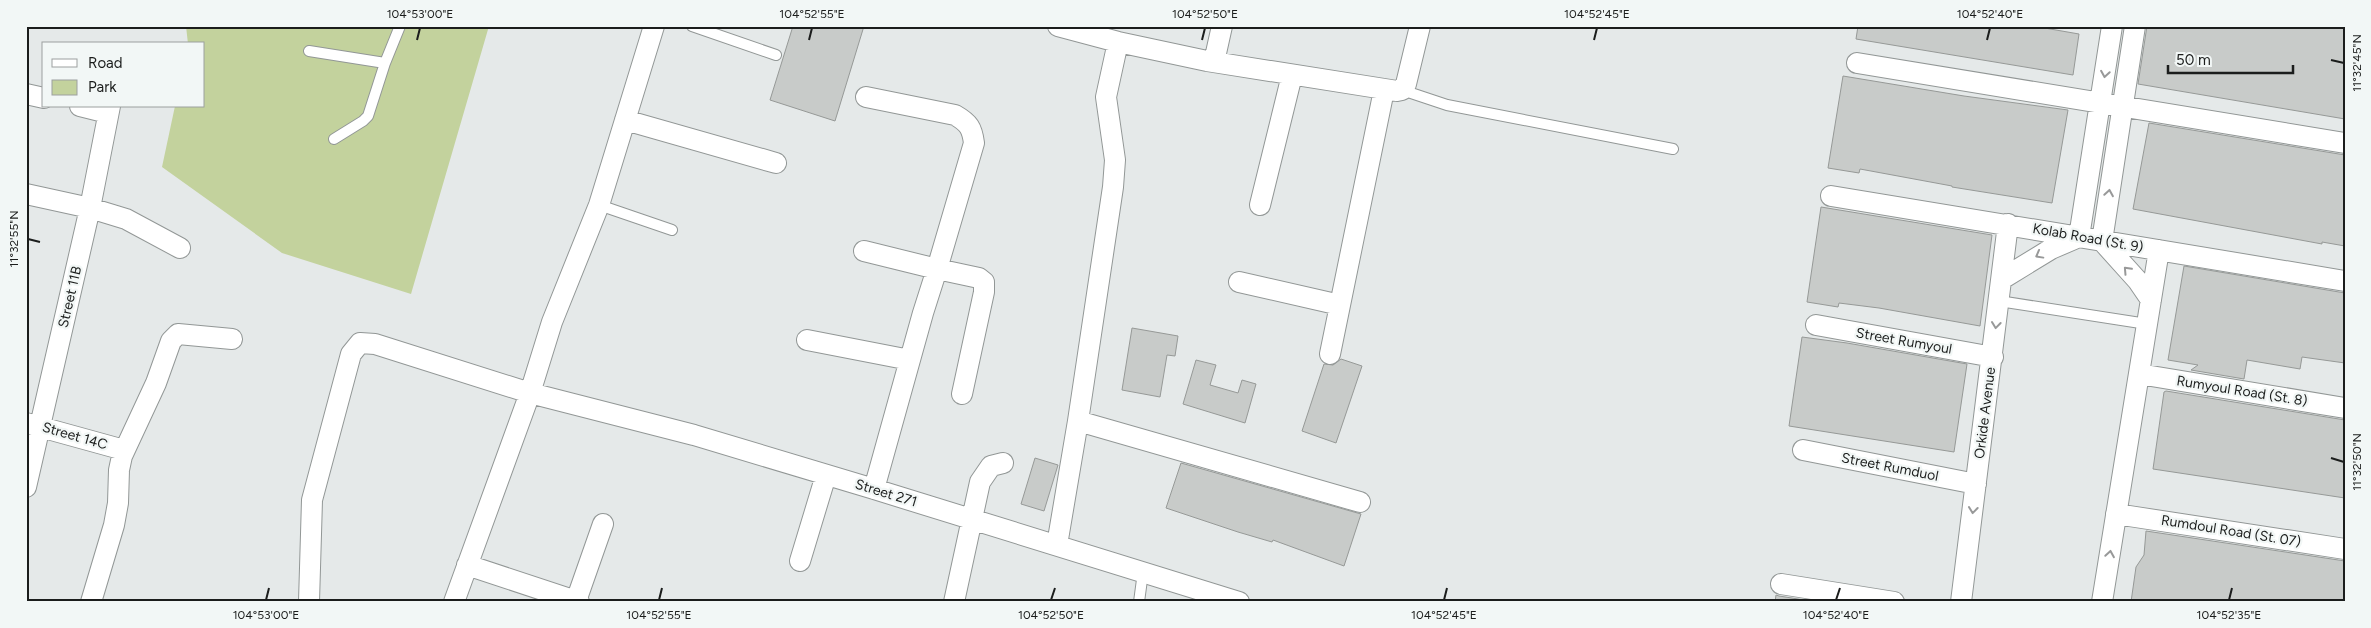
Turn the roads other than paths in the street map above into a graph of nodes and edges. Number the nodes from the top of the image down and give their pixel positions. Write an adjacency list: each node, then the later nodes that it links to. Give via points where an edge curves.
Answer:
1 (400, 26): 13 (lane)
2 (654, 26): 24 (street)
3 (692, 26): 11 (lane)
4 (1058, 26): 9 (street)
5 (1222, 26): 12 (street)
6 (1420, 26): 16 (street, via 1406,84)
7 (2112, 26): 20 (street, one-way to 20)
8 (2135, 26): 21 (street)
9 (1118, 42): 12 (street); 59 (street, via 1106,97 1115,160 1113,187)
10 (309, 50): 13 (lane)
11 (776, 55)
12 (1214, 62): 15 (street)
13 (385, 63): 25 (lane, via 368,116)
14 (1857, 63): 20 (street)
15 (1292, 75): 16 (street); 32 (street)
16 (1393, 90): 27 (lane, via 1447,105); 47 (street)
17 (26, 94): 19 (street)
18 (866, 97): 41 (street, via 955,115 972,129 974,143)
19 (42, 98)
20 (2100, 102): 21 (street); 36 (street)
21 (2122, 106): 26 (street); 37 (street, one-way to 21)
22 (94, 108): 23 (street)
23 (109, 110): 33 (street, Street 11B)
24 (625, 120): 28 (street); 31 (street)
25 (334, 138)
26 (2345, 143)
27 (1674, 149)
28 (776, 163)
29 (26, 194): 33 (street)
30 (1831, 196): 34 (street, Kolab Road (St. 9))
31 (599, 205): 35 (lane); 56 (street, via 552,322)
32 (1260, 205)
33 (90, 208): 38 (street, via 126,219); 60 (street, Street 11B)
34 (2008, 224): 36 (street, Kolab Road (St. 9)); 42 (street, Orkide Avenue)
35 (672, 230)
36 (2079, 237): 37 (street, Kolab Road (St. 9)); 42 (street, one-way to 42, via 2051,249)
37 (2102, 241): 39 (street, Kolab Road (St. 9)); 45 (street, one-way to 37)
38 (180, 248)
39 (2159, 250): 43 (street, Kolab Road (St. 9)); 45 (street)
40 (864, 251): 41 (street)
41 (937, 270): 54 (street); 57 (street, via 979,278 984,282)
42 (2002, 279): 46 (street, Orkide Avenue)
43 (2345, 281)
44 (1240, 282): 47 (street)
45 (2151, 300): 48 (street)
46 (1999, 301): 48 (lane); 53 (street, Orkide Avenue, one-way to 53)
47 (1340, 305): 52 (street)
48 (2147, 324): 55 (street)
49 (1816, 325): 53 (street, Street Rumyoul)
50 (232, 339): 61 (street, via 178,334 171,341 156,383)
51 (807, 340): 54 (street)
52 (1330, 354)
53 (1993, 357): 65 (street, Orkide Avenue)
54 (910, 360): 67 (street)
55 (2139, 374): 58 (street, Rumyoul Road (St. 8)); 69 (street)
56 (530, 393): 64 (street, Street 271, via 694,435); 75 (street); 80 (street, Street 271, via 375,344 360,343 351,354 312,500)
57 (962, 394)
58 (2345, 408)
59 (1078, 421): 68 (street); 72 (street)
60 (34, 424): 61 (street, Street 14C); 66 (street, Street 11B)
61 (124, 450): 79 (street, via 118,470 114,525)
62 (1803, 450): 65 (street, Street Rumduol)
63 (1003, 463): 70 (street, via 992,466 980,482)
64 (826, 475): 67 (street, Street 271); 74 (street)
65 (1976, 484): 86 (street, Orkide Avenue, one-way to 86)
66 (26, 487)
67 (874, 489): 70 (street, Street 271)
68 (1360, 502)
69 (2116, 514): 73 (street, Rumdoul Road (St. 07)); 87 (street, one-way to 69)
70 (971, 518): 72 (street, Street 271); 82 (street)
71 (603, 524): 78 (street)
72 (1057, 545): 76 (street, Street 271)
73 (2345, 549)
74 (800, 561)
75 (467, 565): 78 (street); 81 (street)
76 (1143, 572): 83 (lane); 84 (street, Street 271)
77 (1781, 584): 85 (street)
78 (577, 601)
79 (91, 602)
80 (308, 602)
81 (454, 602)
82 (954, 602)
83 (1139, 602)
84 (1239, 602)
85 (1894, 602)
86 (1962, 602)
87 (2102, 602)

